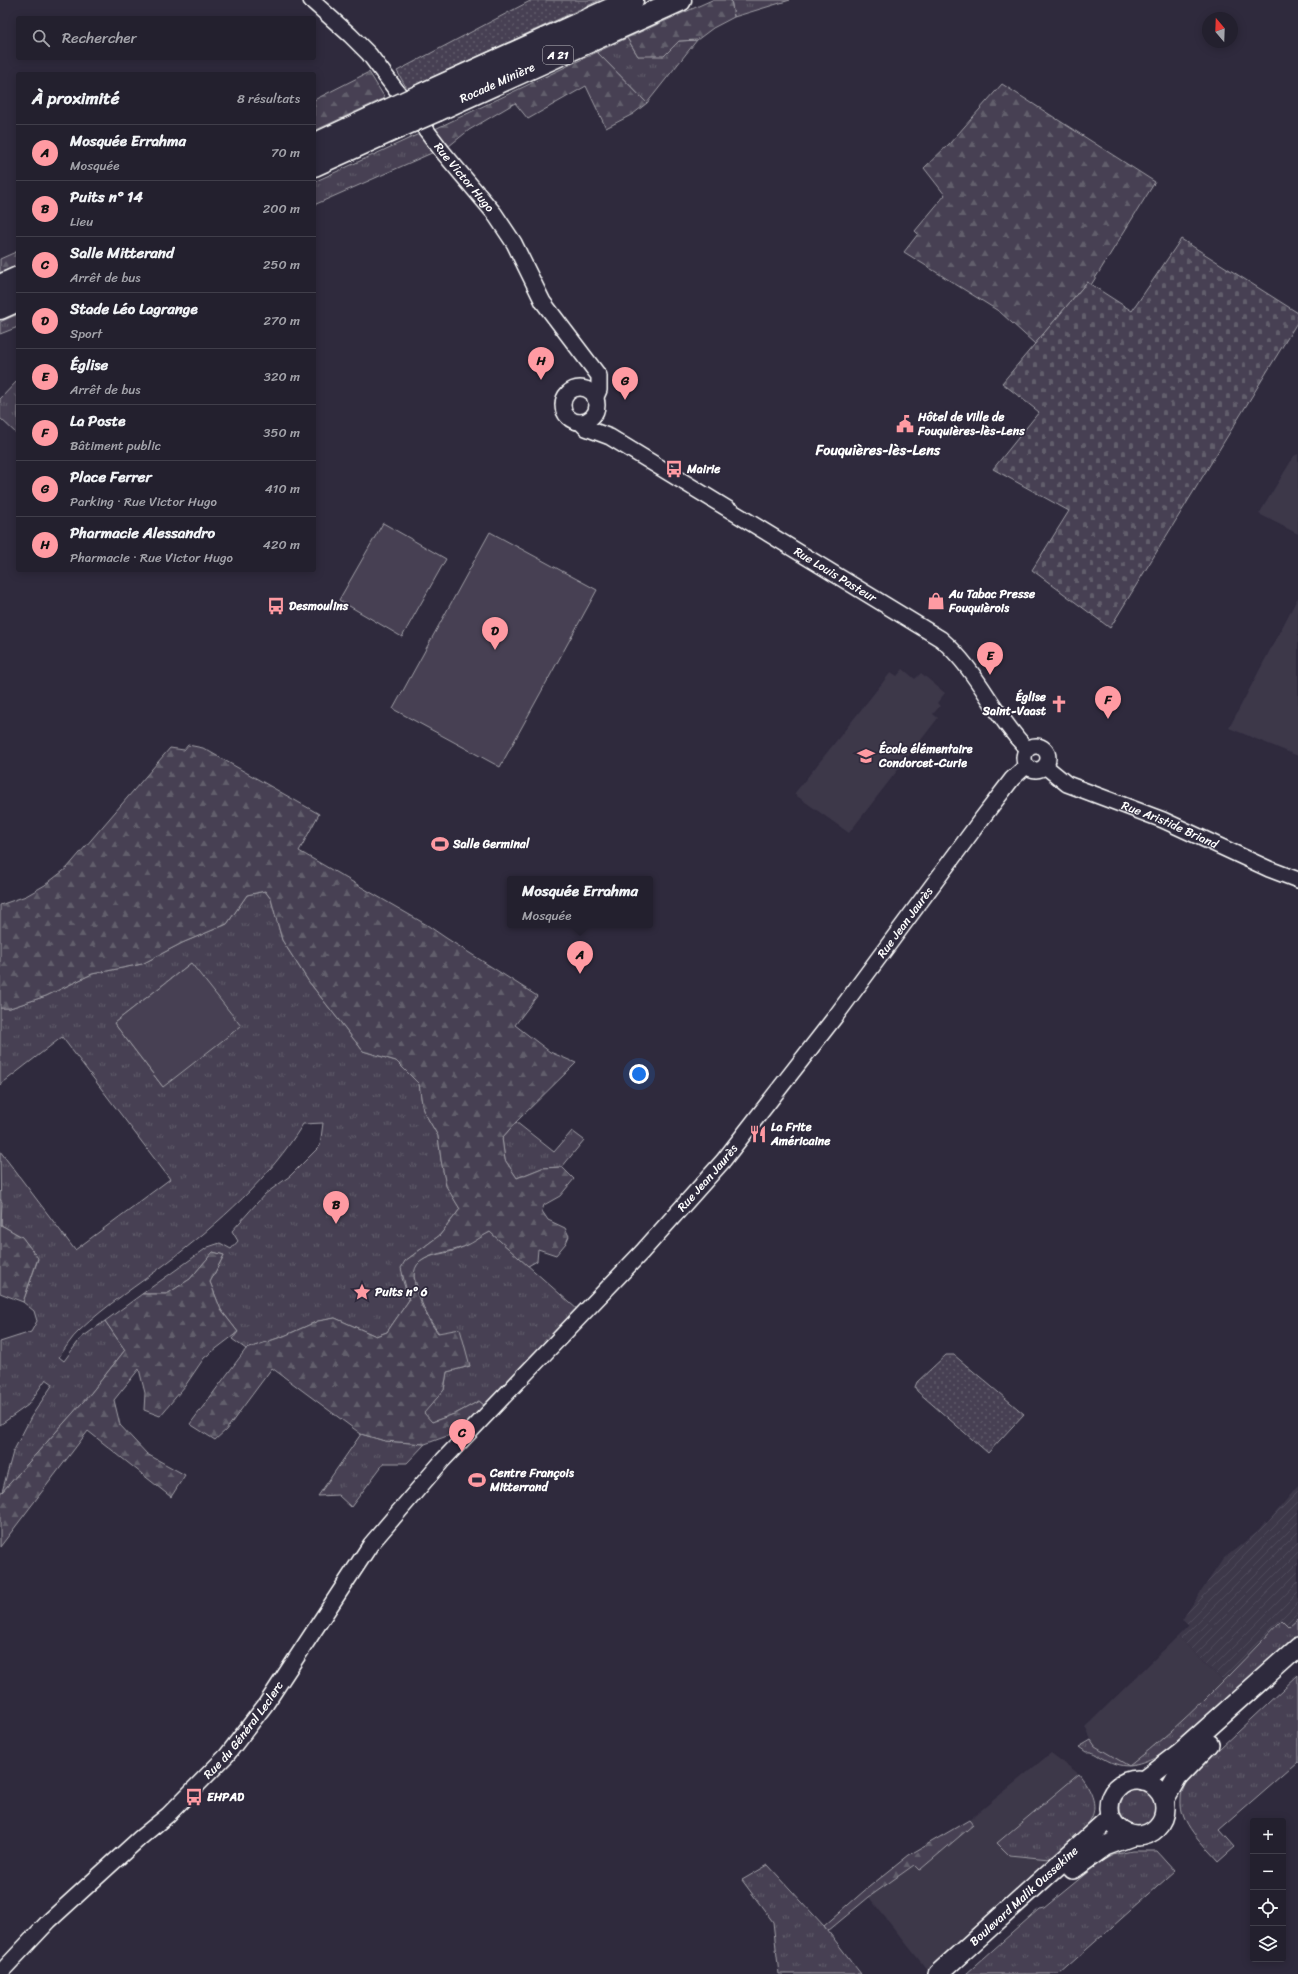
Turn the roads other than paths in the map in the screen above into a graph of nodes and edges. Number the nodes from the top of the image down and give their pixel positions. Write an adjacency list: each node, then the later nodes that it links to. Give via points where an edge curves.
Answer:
1 (311, 0): 12 (street, Rue Victor Hugo, via 368,54 494,214 514,243 543,302)
2 (632, 0): 4 (highway, Rocade Minière / A 21)
3 (680, 0): 4 (highway, Rocade Minière / A 21)
4 (431, 102): 5 (highway, Rocade Minière / A 21, bridge)
5 (391, 120): 6 (highway, Rocade Minière / A 21); 7 (highway, Rocade Minière / A 21)
6 (316, 144)
7 (316, 165)
8 (16, 279): 9 (highway)
9 (0, 286)
10 (16, 301): 11 (highway)
11 (0, 308)
12 (595, 372): 13 (street); 14 (street, Rue Victor Hugo, via 599,376)
13 (580, 388): 14 (street, via 591,392); 15 (street, via 566,395 563,406 571,420)
14 (596, 402): 15 (street, via 596,411 589,419); 16 (street)
15 (580, 422): 16 (street, Rue Louis Pasteur, via 586,428)
16 (610, 437): 17 (street, Rue Louis Pasteur, via 941,639 964,660 1003,721)
17 (1027, 749): 18 (street, via 1023,759); 19 (street, via 1034,746 1044,749 1048,757)
18 (1026, 766): 19 (street, via 1034,770); 21 (street, Rue Jean Jaurès, via 1012,779 835,1017 723,1161 671,1222)
19 (1045, 766): 20 (street, Rue Aristide Briand, via 1067,784 1163,820)
20 (1298, 880)
21 (417, 1489): 28 (street, Rue du Général Leclerc, via 371,1544 266,1704 227,1755 168,1815 49,1921)
22 (1298, 1647): 24 (main road, via 1181,1752)
23 (1298, 1661): 25 (main road, via 1193,1759 1177,1777)
24 (1143, 1781): 25 (main road, via 1156,1788); 26 (main road, via 1128,1781 1116,1788 1110,1800)
25 (1164, 1800): 27 (main road, via 1164,1814 1159,1824 1146,1834)
26 (1110, 1818): 27 (main road, via 1119,1830); 29 (main road, Boulevard Malik Oussekine)
27 (1132, 1836): 30 (main road, Boulevard Malik Oussekine, via 1105,1846 1075,1867)
28 (0, 1973)
29 (938, 1974)
30 (956, 1974)

